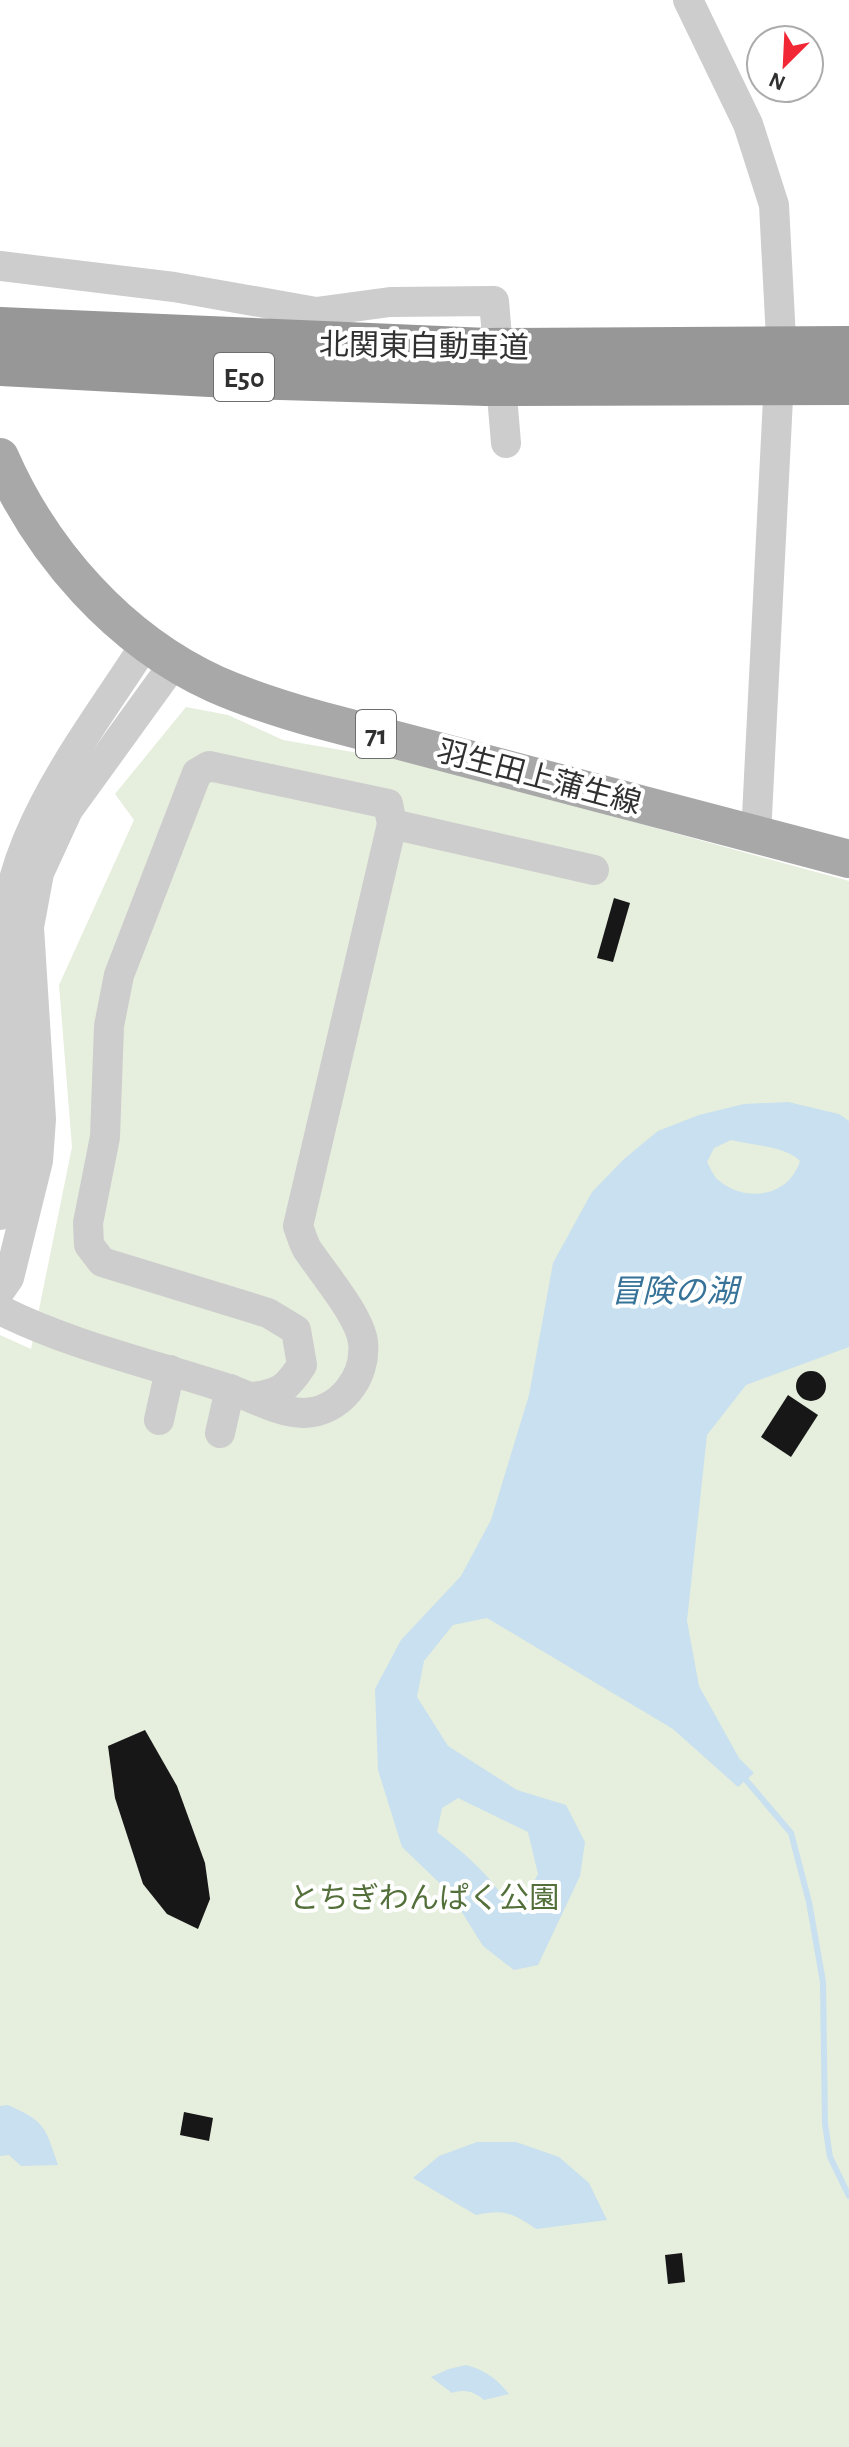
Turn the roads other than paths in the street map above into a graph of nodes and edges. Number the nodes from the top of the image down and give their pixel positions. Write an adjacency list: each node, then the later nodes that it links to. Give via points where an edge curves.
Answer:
1 (688, 0): 12 (street, via 748,124 774,205 781,339)
2 (0, 266): 8 (street, via 174,287 316,312 390,302 494,301)
3 (0, 329): 6 (highway, 北関東自動車道 / E50)
4 (849, 348): 6 (highway, 北関東自動車道 / E50, bridge)
5 (0, 364): 6 (highway, 北関東自動車道 / E50, via 248,377)
6 (487, 367): 7 (highway, 北関東自動車道 / E50, bridge)
7 (849, 383)
8 (506, 443)
9 (0, 457): 10 (main road, 羽生田上蒲生線 / 71, via 38,531 102,604)
10 (160, 653): 12 (main road, 羽生田上蒲生線 / 71, via 267,705); 15 (street, via 47,798 18,863 6,923 16,1118); 16 (street, via 151,691 68,810 39,873 29,927 41,1119 38,1161 9,1278)
11 (392, 824): 14 (street); 19 (street, via 298,1226 356,1321 363,1360 345,1395 316,1411 301,1413); 19 (street, via 388,804 209,766 197,773 119,975 109,1026 105,1137 88,1223 89,1245 102,1262 268,1313 296,1330 302,1365 290,1385 272,1395)
12 (756, 836): 13 (main road, 羽生田上蒲生線 / 71)
13 (849, 859)
14 (594, 870)
15 (0, 1215)
16 (0, 1291)
17 (0, 1310): 18 (street, via 39,1329)
18 (170, 1370): 19 (street); 20 (street)
19 (241, 1393): 21 (street)
20 (159, 1420)
21 (220, 1433)

